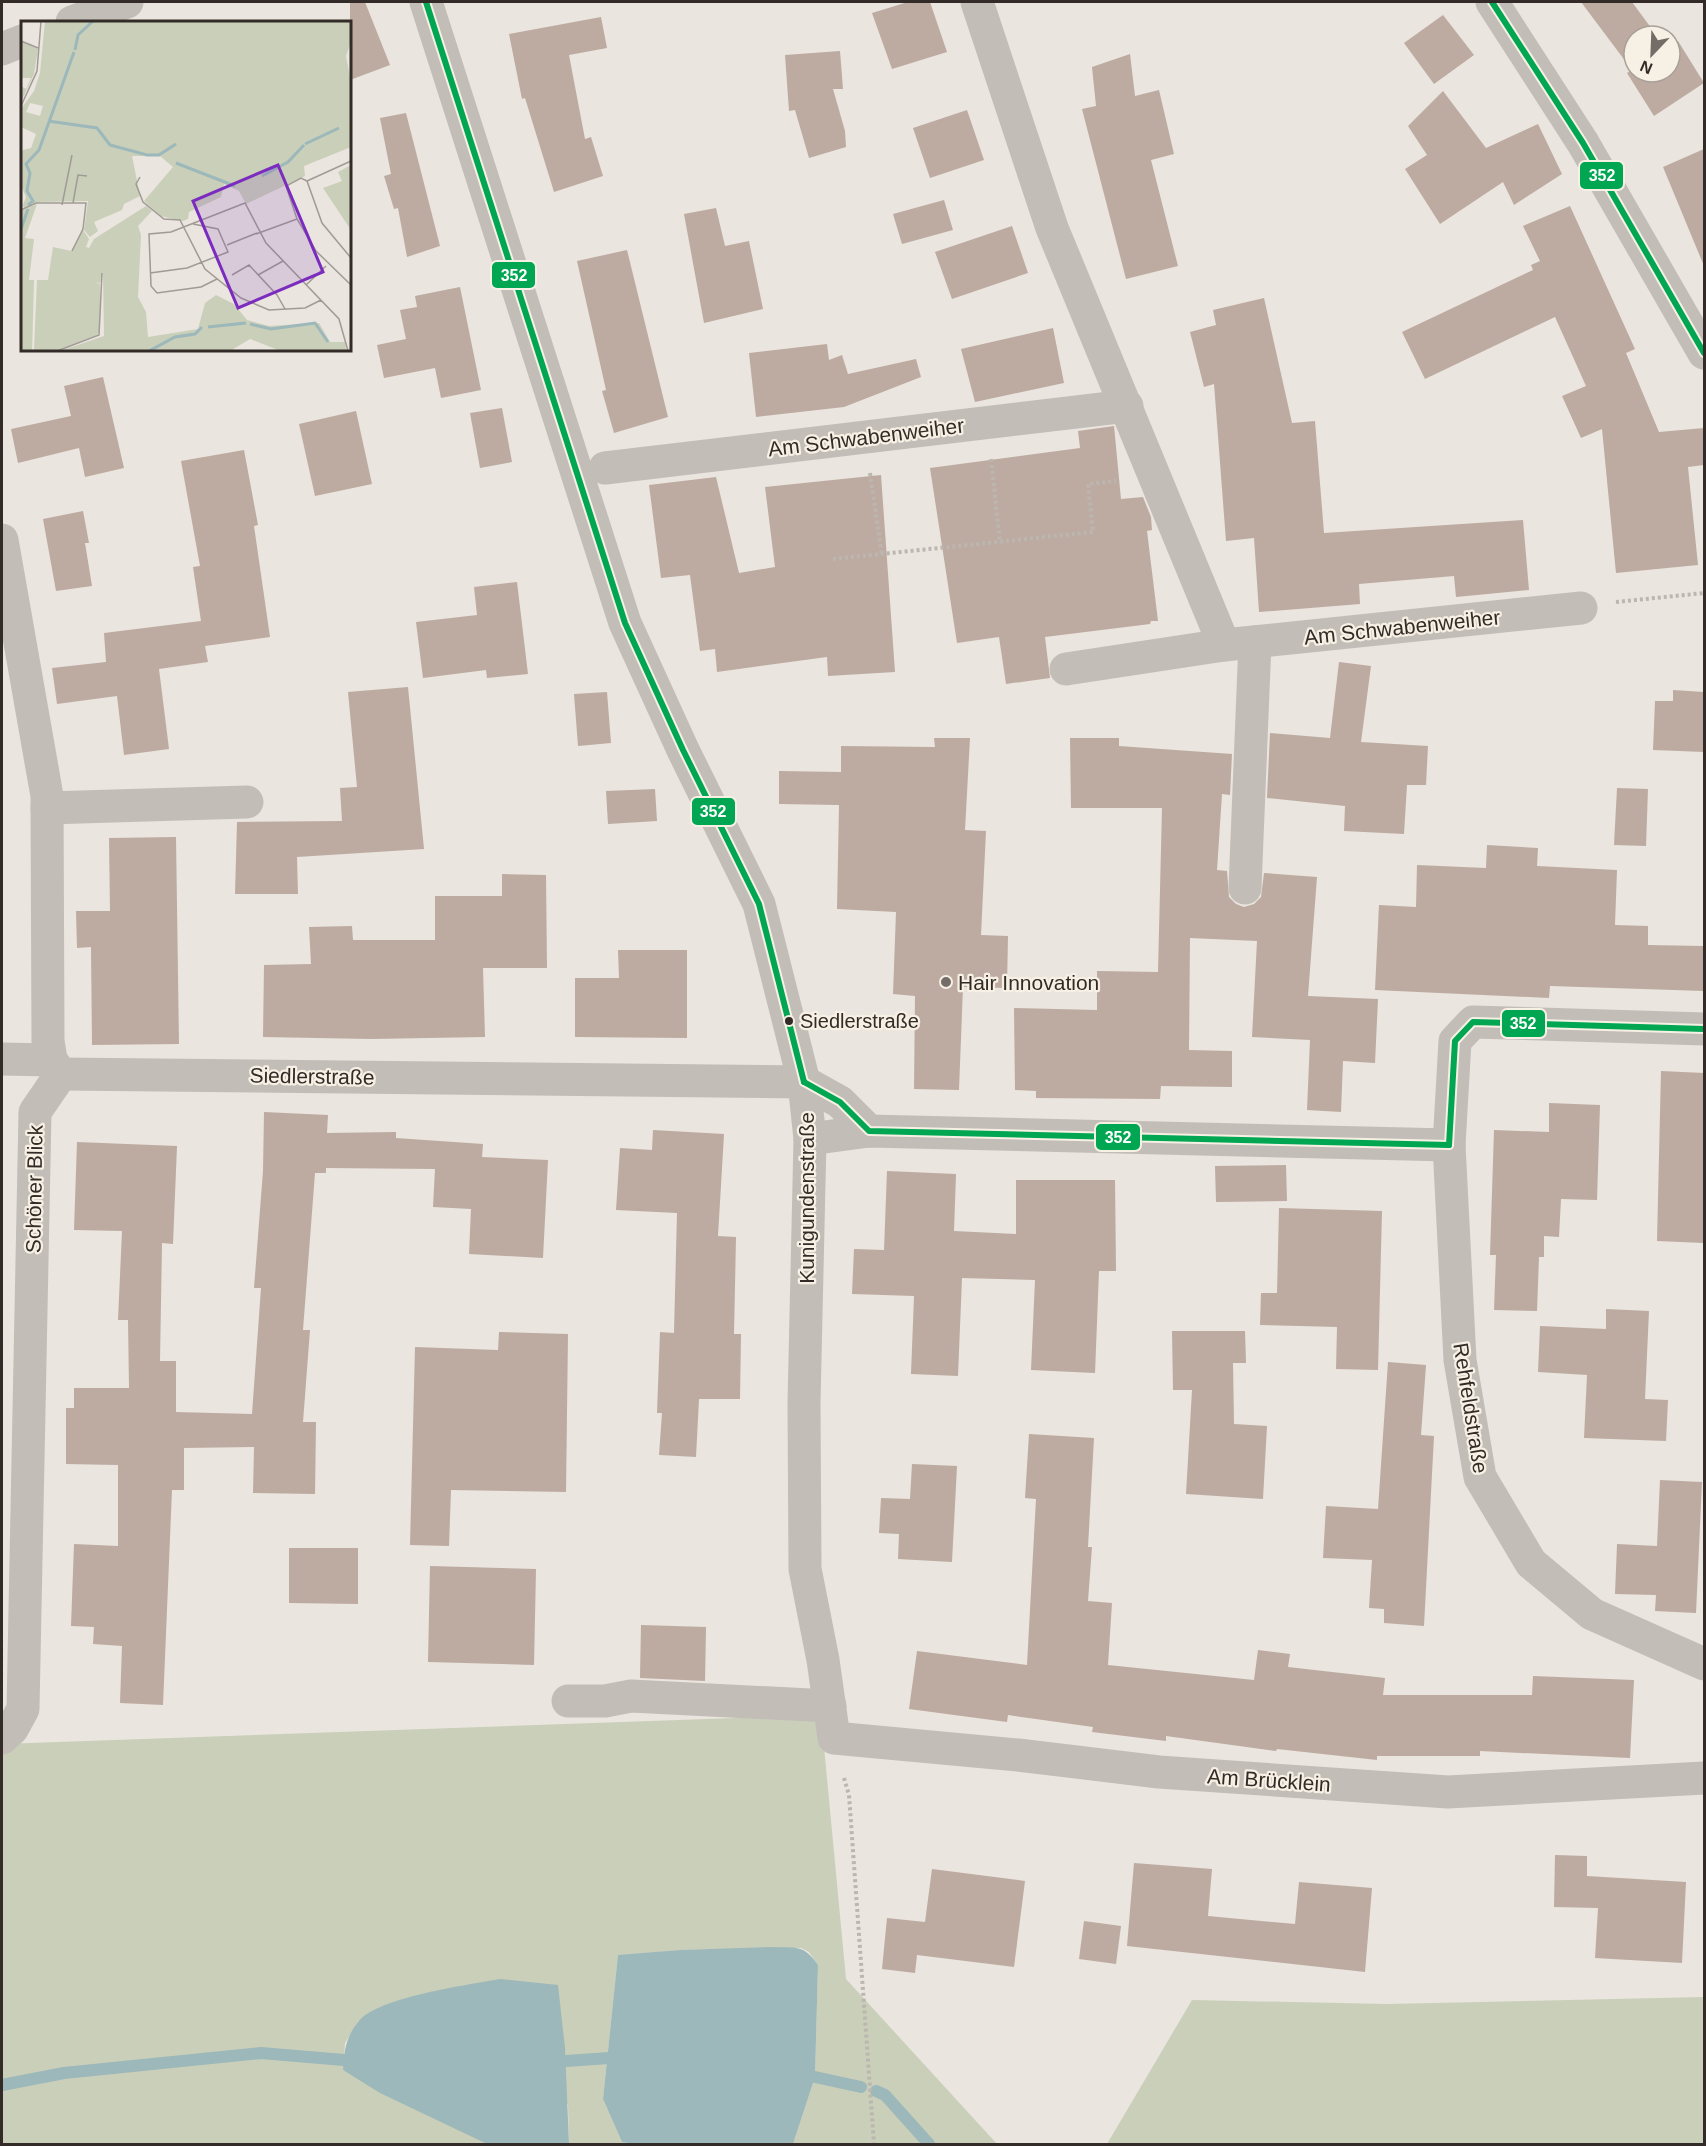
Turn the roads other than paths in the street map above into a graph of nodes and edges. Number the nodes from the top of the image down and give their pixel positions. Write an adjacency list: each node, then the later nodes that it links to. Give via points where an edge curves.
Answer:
1 (127, 2): 5 (street)
2 (426, 2): 21 (street, Kunigundenstraße, via 625,623 759,904)
3 (977, 2): 9 (street, via 1052,228)
4 (1492, 2): 8 (street, via 1583,144)
5 (75, 21)
6 (21, 41): 7 (street)
7 (2, 49)
8 (1704, 353)
9 (1127, 406): 10 (street, Am Schwabenweiher); 13 (street, via 1156,477)
10 (605, 468)
11 (2, 540): 16 (street)
12 (1581, 608): 13 (street, Am Schwabenweiher)
13 (1239, 644): 14 (street, Am Schwabenweiher); 17 (street)
14 (1066, 669)
15 (246, 802): 16 (street)
16 (47, 808): 20 (street, via 48,1041)
17 (1245, 888)
18 (1704, 1029): 24 (street, Rehfeldstraße, via 1473,1022 1455,1041)
19 (2, 1059): 20 (street, Siedlerstraße)
20 (56, 1067): 21 (street, Siedlerstraße); 28 (street, Schöner Blick, via 35,1112 23,1709)
21 (804, 1082): 22 (street, Siedlerstraße, via 840,1102); 23 (street, Kunigundenstraße)
22 (869, 1131): 23 (street); 24 (street)
23 (810, 1138): 27 (street, Kunigundenstraße, via 805,1569)
24 (1449, 1145): 25 (street, Rehfeldstraße, via 1460,1360 1480,1477 1531,1563 1592,1614)
25 (1704, 1664)
26 (568, 1701): 27 (street, via 631,1696)
27 (830, 1706): 29 (street, Kunigundenstraße)
28 (2, 1738)
29 (834, 1738): 30 (street, Am Brücklein, via 1159,1772 1448,1792)
30 (1704, 1778)

